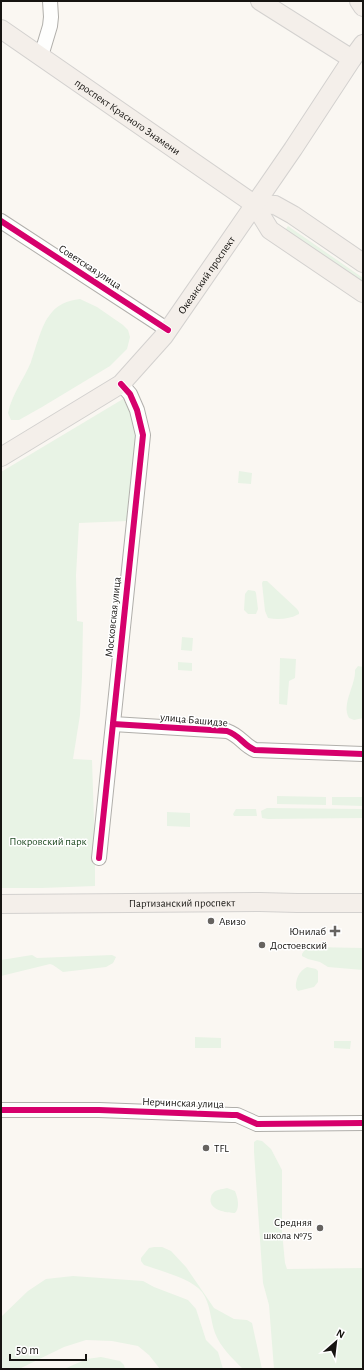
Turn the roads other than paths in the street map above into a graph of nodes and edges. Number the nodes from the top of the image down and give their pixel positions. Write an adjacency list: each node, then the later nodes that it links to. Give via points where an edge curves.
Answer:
1 (50, 1): 7 (street, via 50,26)
2 (260, 1): 8 (main road)
3 (360, 1): 4 (main road)
4 (363, 7)
5 (1, 29): 7 (main road, проспект Красного Знамени)
6 (363, 44): 8 (main road, Океанский проспект)
7 (41, 56): 9 (main road, проспект Красного Знамени)
8 (352, 59): 9 (main road, Океанский проспект)
9 (254, 204): 11 (main road, via 275,205); 12 (main road, проспект Красного Знамени, via 270,230); 13 (main road, Океанский проспект)
10 (1, 221): 13 (street, Советская улица)
11 (363, 263)
12 (363, 293)
13 (168, 330): 14 (main road, Океанский проспект)
14 (121, 384): 15 (main road, Океанский проспект); 16 (street, Московская улица, via 130,394 137,410 143,435)
15 (1, 457)
16 (113, 724): 17 (street, улица Башидзе, via 227,731 241,738 255,750); 18 (street, Московская улица)
17 (363, 754)
18 (100, 858)
19 (363, 903): 20 (main road, Партизанский проспект)
20 (1, 904)
21 (1, 1110): 22 (street, Нерчинская улица, via 99,1110 237,1115 257,1124)
22 (363, 1123)

